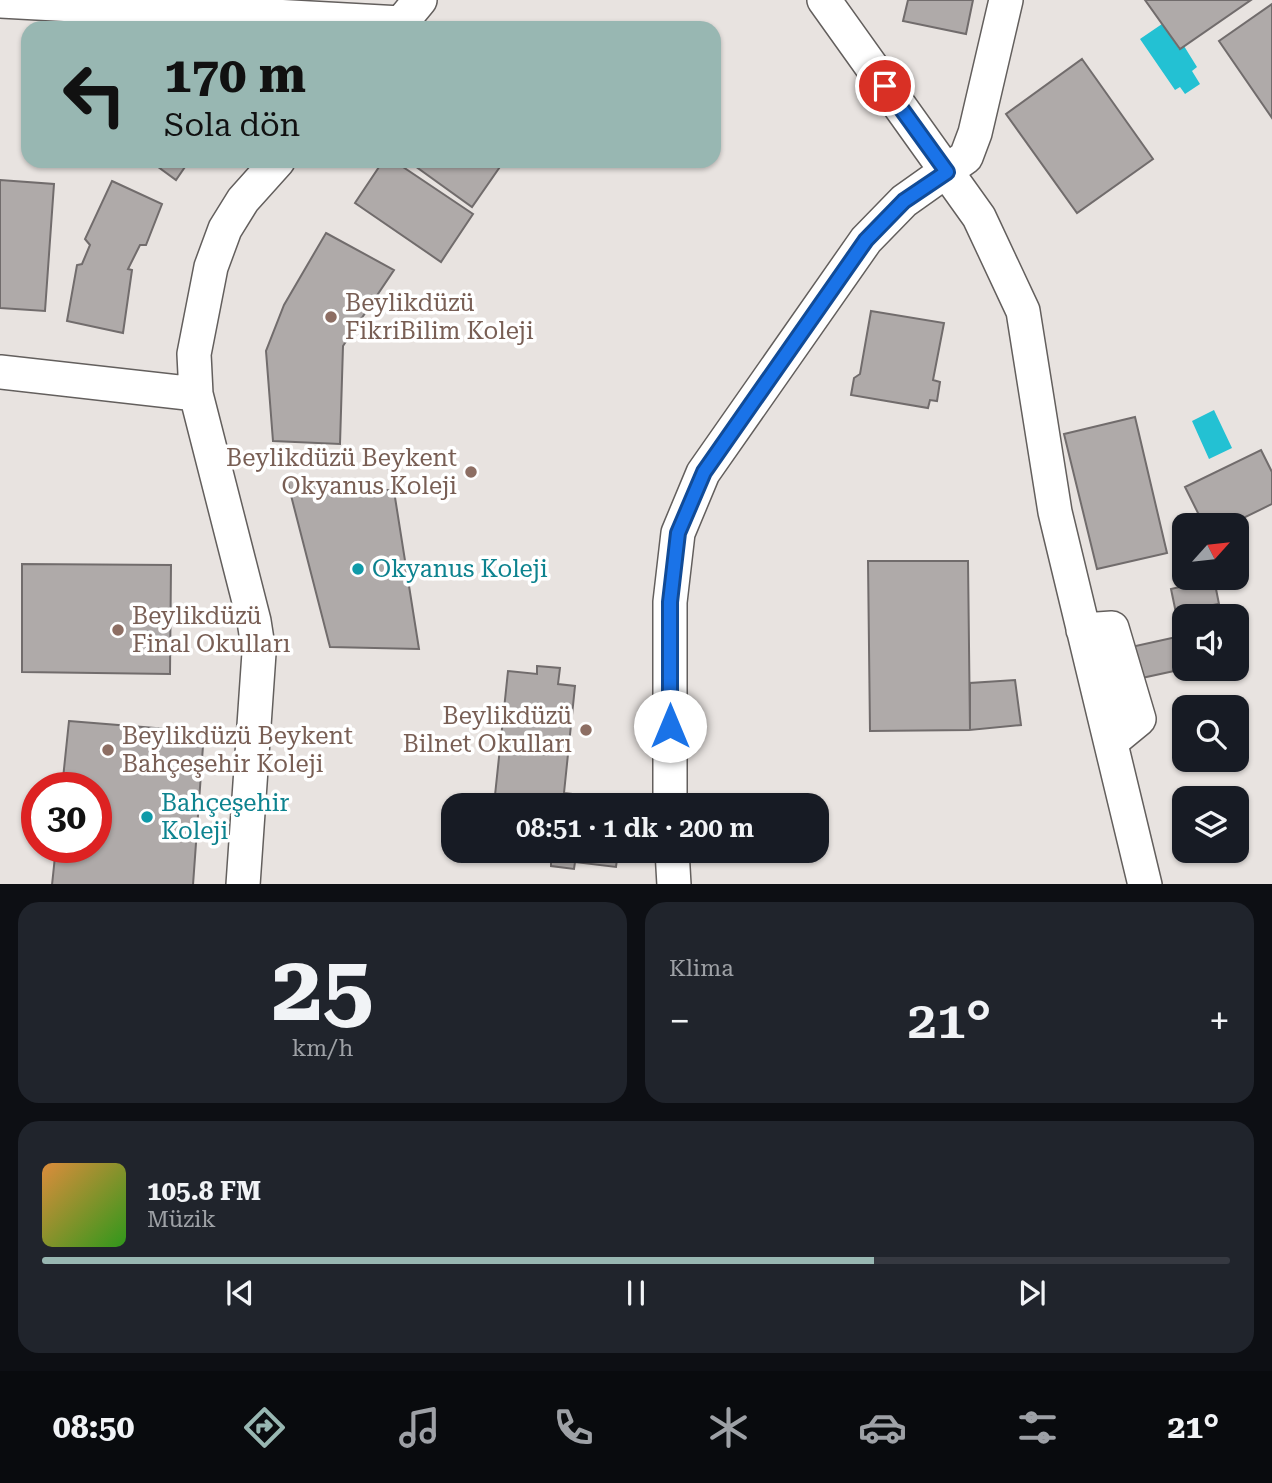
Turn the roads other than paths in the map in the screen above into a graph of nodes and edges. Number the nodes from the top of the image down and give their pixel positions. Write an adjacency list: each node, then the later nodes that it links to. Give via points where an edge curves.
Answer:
1 (824, 0): 6 (street)
2 (1006, 0): 6 (street, via 975,134 966,157)
3 (0, 1): 4 (street)
4 (406, 17)
5 (272, 168): 8 (street, via 237,209 211,267 194,354)
6 (947, 172): 9 (street, via 904,201 866,240 704,472 678,533 670,602); 13 (street, via 979,217 1023,311 1055,512)
7 (0, 372): 8 (street)
8 (196, 394): 11 (street, via 259,653)
9 (670, 793)
10 (673, 863): 12 (street)
11 (243, 884)
12 (674, 884)
13 (1145, 884)

